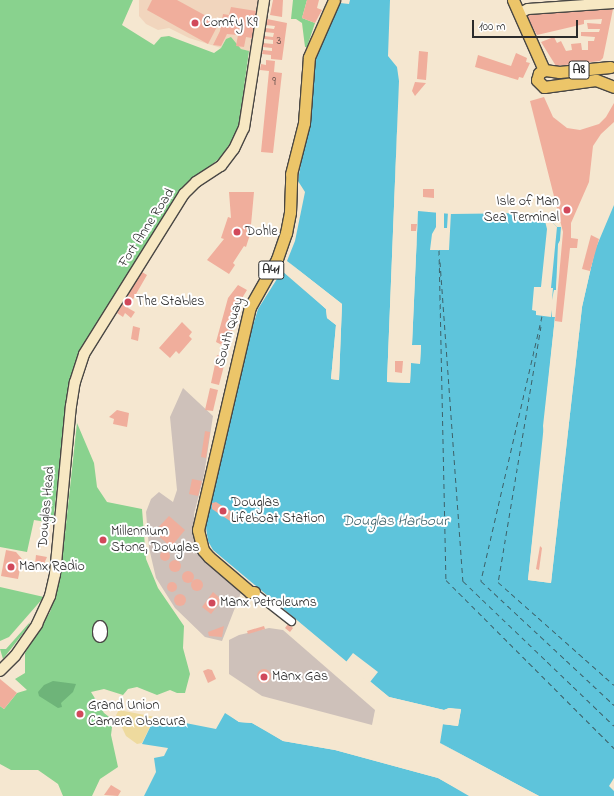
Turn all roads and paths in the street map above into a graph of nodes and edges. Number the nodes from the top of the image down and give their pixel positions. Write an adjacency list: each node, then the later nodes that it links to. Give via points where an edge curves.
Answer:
1 (264, 0): 11 (main road, Fort Anne Road, via 244,128 221,166 196,182 184,194)
2 (334, 0): 12 (main road, South Quay / A41, via 308,57 304,123 291,174 290,212 286,233 277,259 250,307 200,517 200,540 210,557 250,592)
3 (505, 0): 7 (main road, A8, via 518,23)
4 (513, 0): 6 (main road, A8)
5 (614, 3): 6 (main road, via 528,9)
6 (520, 13): 7 (main road, A8)
7 (524, 26): 9 (main road, A8)
8 (612, 65): 9 (main road, A8, via 558,72); 10 (main road, via 606,75)
9 (547, 70): 10 (main road, A8, via 538,76 539,83 544,87 583,80 596,80)
10 (612, 86)
11 (84, 354): 14 (main road, Douglas Head, via 71,406 55,574 50,596 38,624 15,656)
12 (254, 592): 13 (street)
13 (290, 620)
14 (0, 671)

